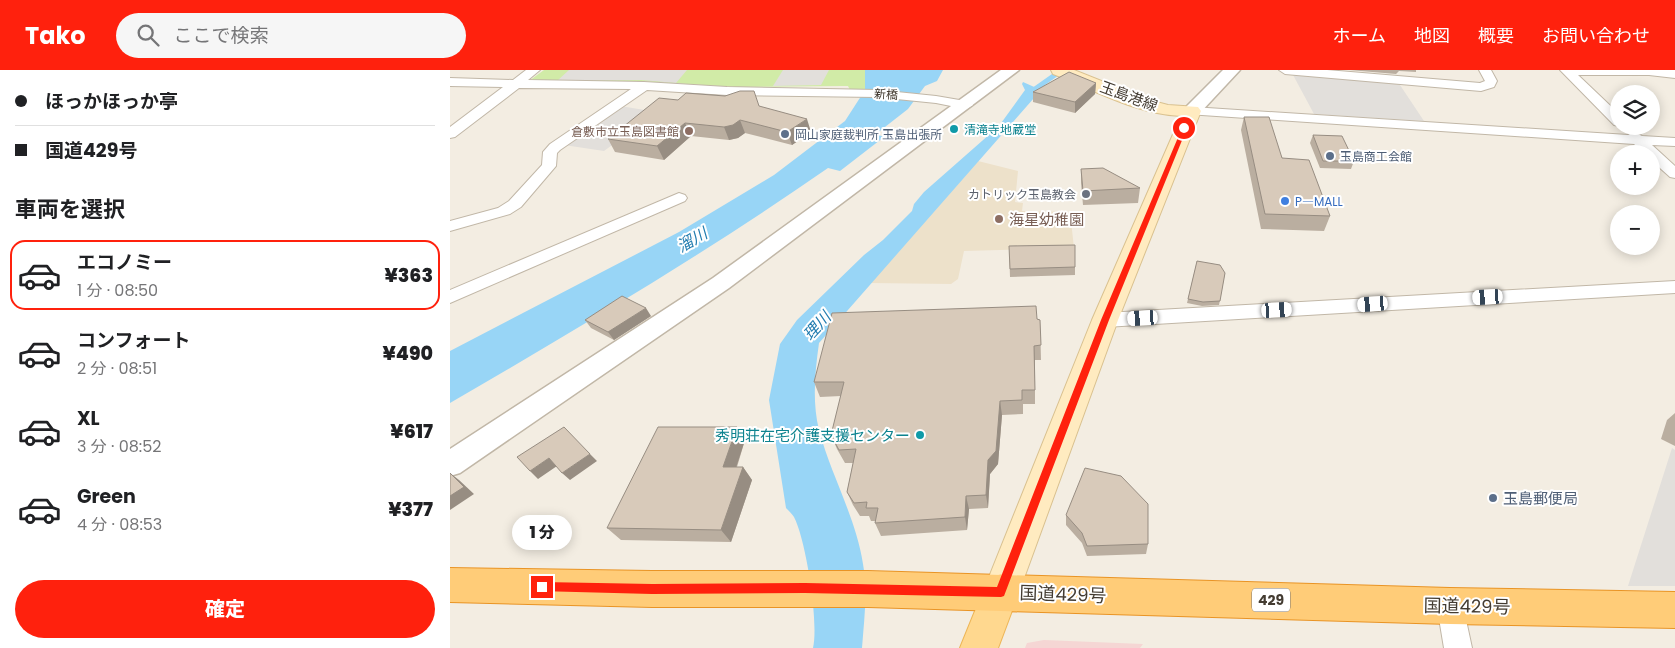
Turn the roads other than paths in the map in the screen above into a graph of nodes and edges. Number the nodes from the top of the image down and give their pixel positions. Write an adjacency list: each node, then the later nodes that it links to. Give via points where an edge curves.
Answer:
1 (534, 70): 12 (street)
2 (1011, 70): 14 (street)
3 (1232, 70): 15 (street)
4 (1285, 70): 11 (street)
5 (1438, 70): 11 (street)
6 (1485, 70): 11 (street, via 1491,81 1487,86)
7 (1567, 70): 9 (street); 16 (street)
8 (1064, 72): 15 (main road, 玉島港線, via 1143,104 1168,110)
9 (1675, 74)
10 (450, 82): 12 (street, 新橋)
11 (1443, 83)
12 (514, 85): 13 (street, 新橋); 17 (street)
13 (644, 86): 14 (street, 新橋, via 725,91 846,91 927,96); 23 (street, via 555,147 550,152 549,166 515,204 504,211)
14 (966, 105): 27 (street, via 721,283)
15 (1192, 110): 19 (street); 26 (main road)
16 (1610, 113)
17 (450, 134)
18 (1633, 135): 19 (street)
19 (1638, 140): 20 (street); 21 (street)
20 (1675, 142)
21 (1675, 174)
22 (679, 198): 25 (street)
23 (450, 226)
24 (1675, 287): 26 (street)
25 (450, 297)
26 (1105, 320): 29 (main road)
27 (450, 464)
28 (450, 585): 29 (highway, 国道429号 / 429)
29 (1001, 592): 30 (highway, 国道429号 / 429); 32 (main road)
30 (1450, 606): 31 (highway, 国道429号 / 429); 33 (street)
31 (1675, 610)
32 (979, 648)
33 (1458, 648)

